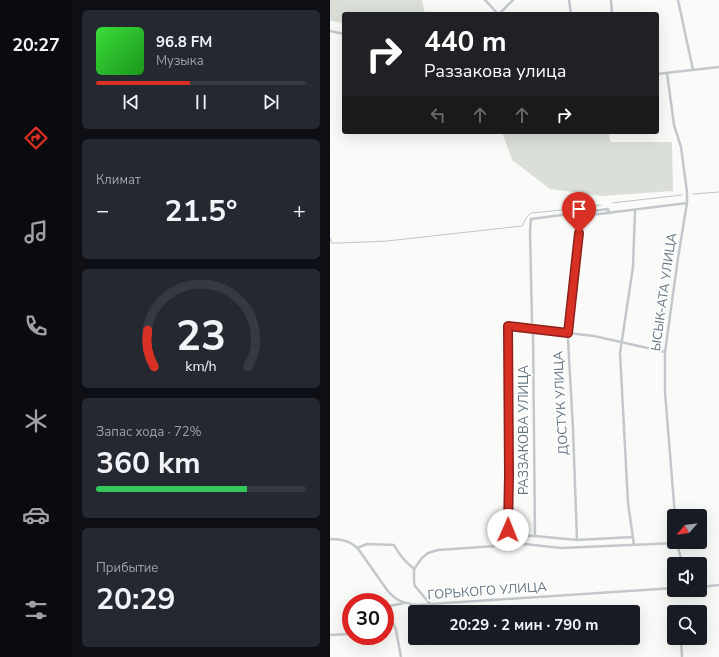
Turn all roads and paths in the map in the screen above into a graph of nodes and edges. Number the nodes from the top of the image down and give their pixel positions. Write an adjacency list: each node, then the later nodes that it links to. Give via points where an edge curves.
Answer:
1 (485, 0): 6 (street)
2 (513, 0): 7 (street)
3 (569, 0): 8 (street)
4 (611, 0): 9 (street)
5 (678, 0): 13 (street)
6 (497, 12)
7 (501, 12)
8 (571, 12)
9 (612, 12)
10 (330, 31): 11 (street)
11 (342, 34)
12 (719, 67): 13 (street)
13 (693, 70): 14 (street)
14 (667, 73): 15 (street); 16 (street, ЫСЫК-АТА УЛИЦА, via 674,125 681,147)
15 (659, 74)
16 (687, 204): 17 (street); 23 (street, ЫСЫК-АТА УЛИЦА)
17 (635, 210): 18 (street); 22 (street, via 633,267)
18 (609, 213): 19 (street, via 608,209 532,220); 21 (street, ДОСТУК УЛИЦА, via 581,218)
19 (532, 322)
20 (533, 328): 21 (street, РАЗЗАКОВА УЛИЦА); 25 (street, РАЗЗАКОВА УЛИЦА); 25 (street, РАЗЗАКОВА УЛИЦА, via 508,326 508,530 513,535)
21 (568, 333): 22 (street, РАЗЗАКОВА УЛИЦА); 28 (street, ДОСТУК УЛИЦА)
22 (621, 342): 23 (street, РАЗЗАКОВА УЛИЦА); 26 (street, via 621,392 628,503)
23 (665, 352): 24 (street, ЫСЫК-АТА УЛИЦА)
24 (674, 509)
25 (535, 536): 28 (street)
26 (633, 537): 28 (street); 30 (street)
27 (330, 539): 31 (street, ГОРЬКОГО УЛИЦА, via 347,541)
28 (577, 540)
29 (667, 543): 30 (street)
30 (634, 545): 32 (street, via 561,548 524,544 438,550 428,553)
31 (357, 548): 32 (street, via 367,544 394,545); 36 (street, ГОРЬКОГО УЛИЦА, via 392,596)
32 (414, 569): 39 (street, via 415,586)
33 (719, 586): 34 (street)
34 (707, 587)
35 (667, 588): 39 (street, ГОРЬКОГО УЛИЦА)
36 (405, 603): 37 (street); 38 (street, ГОРЬКОГО УЛИЦА)
37 (394, 605)
38 (418, 605)
39 (432, 605)
40 (394, 625): 44 (street)
41 (342, 634): 42 (street)
42 (330, 635)
43 (681, 645): 45 (street)
44 (401, 657)
45 (682, 657)

